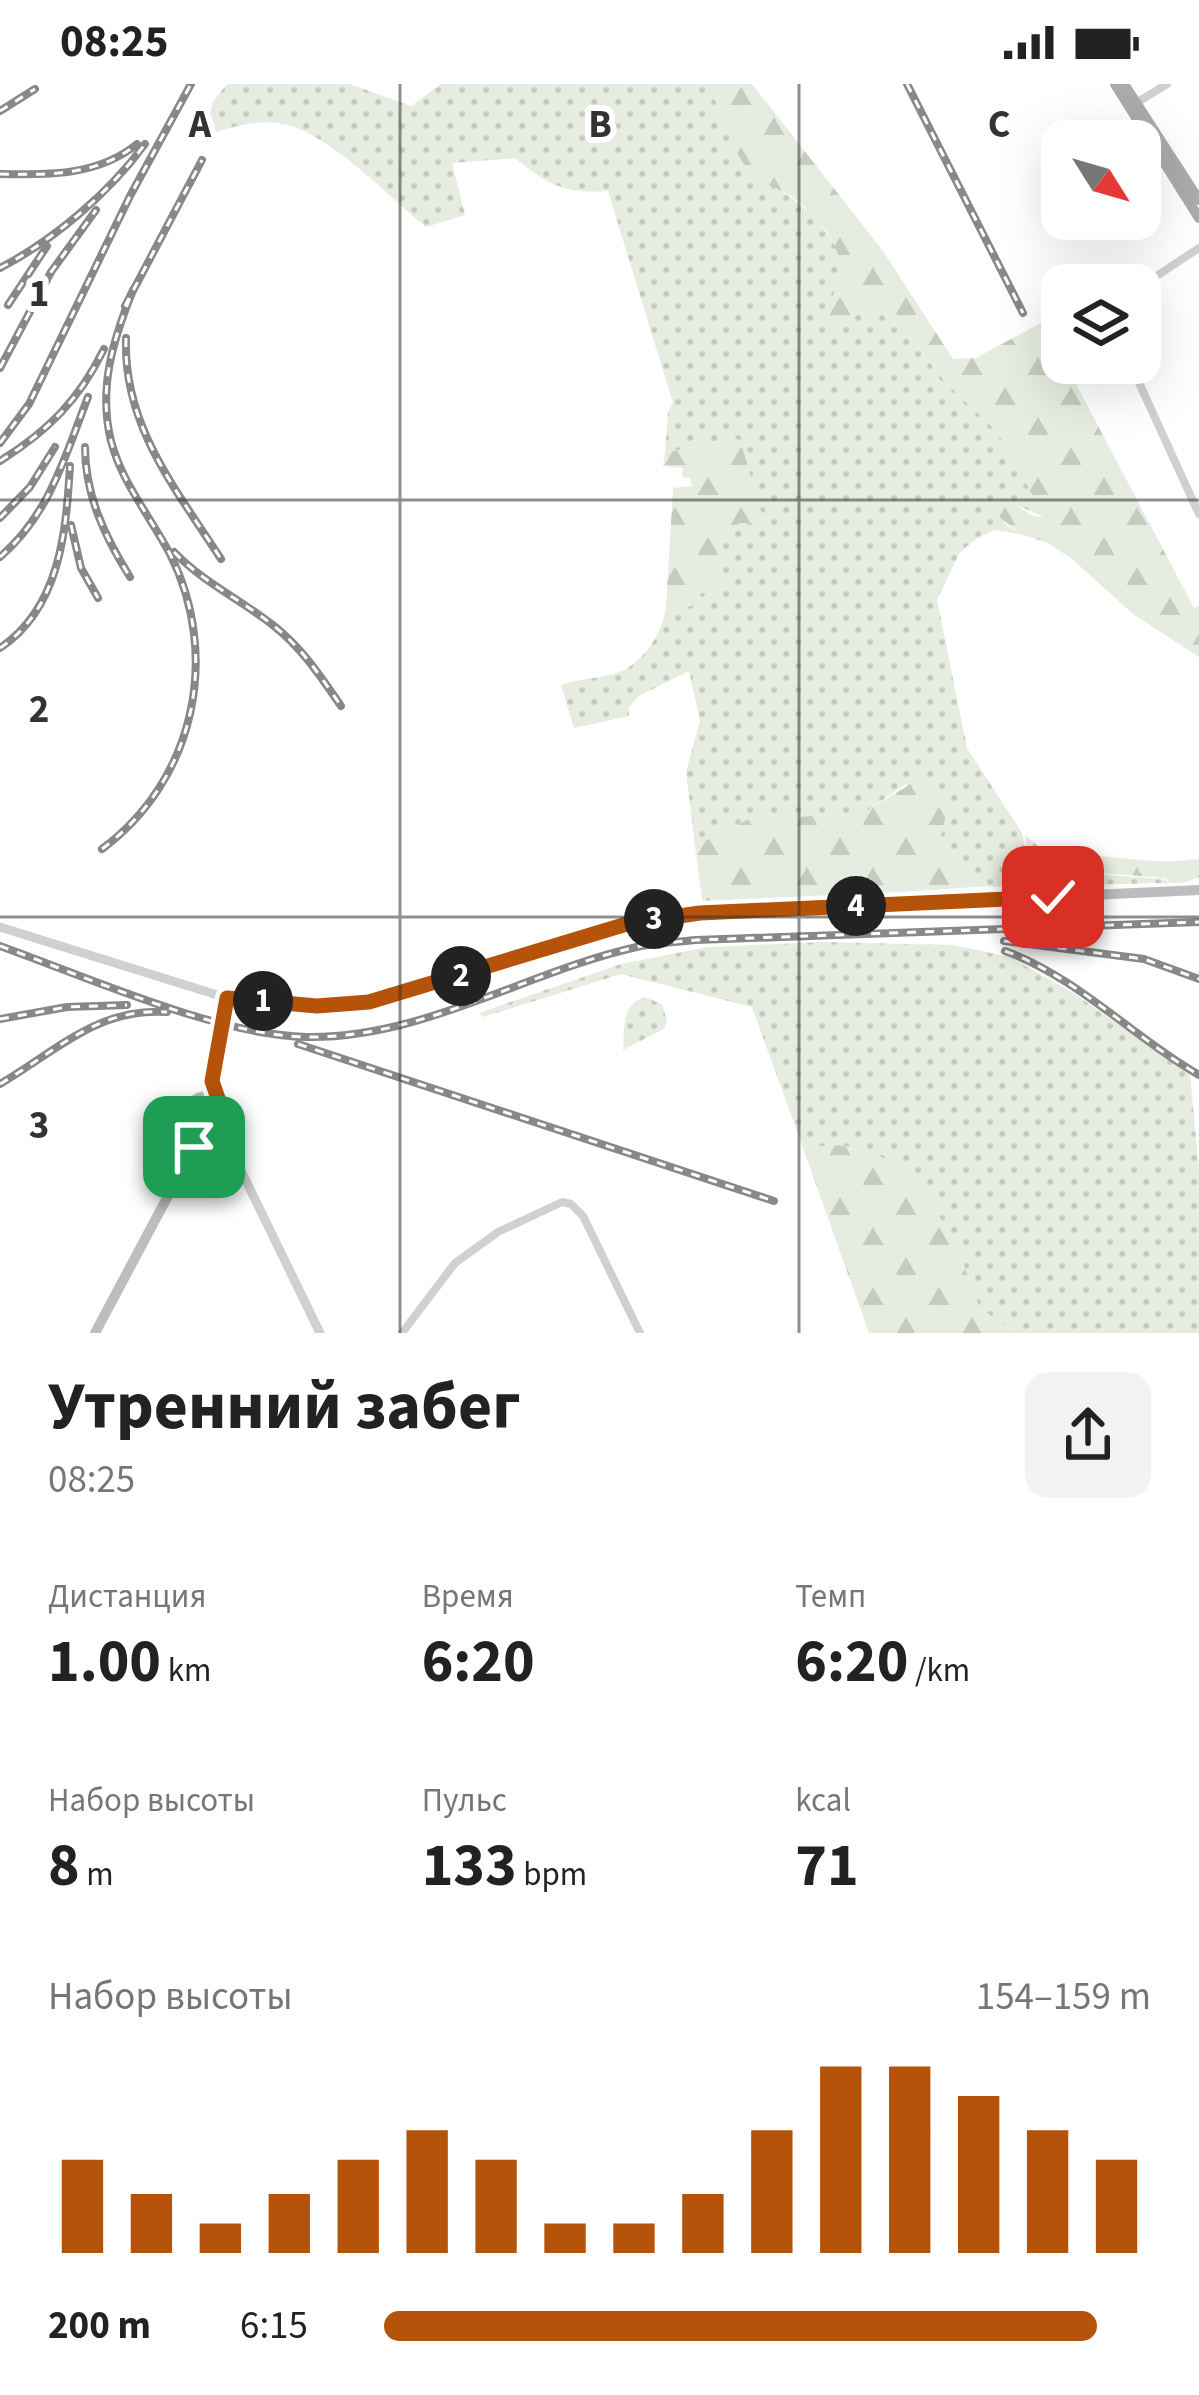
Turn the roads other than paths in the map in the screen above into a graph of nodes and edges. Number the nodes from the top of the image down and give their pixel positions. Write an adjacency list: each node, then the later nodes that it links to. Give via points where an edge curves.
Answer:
1 (1115, 84): 4 (main road)
2 (1124, 84): 4 (main road)
3 (1167, 84): 4 (street)
4 (1133, 105): 5 (main road); 6 (main road)
5 (1199, 200)
6 (1199, 218)
7 (1199, 248): 8 (street)
8 (1161, 273)
9 (1140, 384): 10 (street)
10 (1199, 514)
11 (1199, 890): 13 (main road, via 700,913 630,923 369,1002)
12 (0, 927): 13 (street)
13 (227, 998): 14 (main road)
14 (212, 1081): 15 (main road); 16 (main road)
15 (201, 1096): 16 (main road); 18 (main road, via 191,1105)
16 (216, 1102): 17 (main road)
17 (223, 1117): 19 (main road); 20 (street)
18 (193, 1119): 19 (main road); 21 (main road)
19 (211, 1131): 20 (street); 21 (main road)
20 (227, 1141): 23 (street)
21 (194, 1147): 22 (main road)
22 (95, 1333)
23 (320, 1333)
24 (402, 1333): 25 (street, via 455,1263 562,1202 583,1216)
25 (640, 1333)

